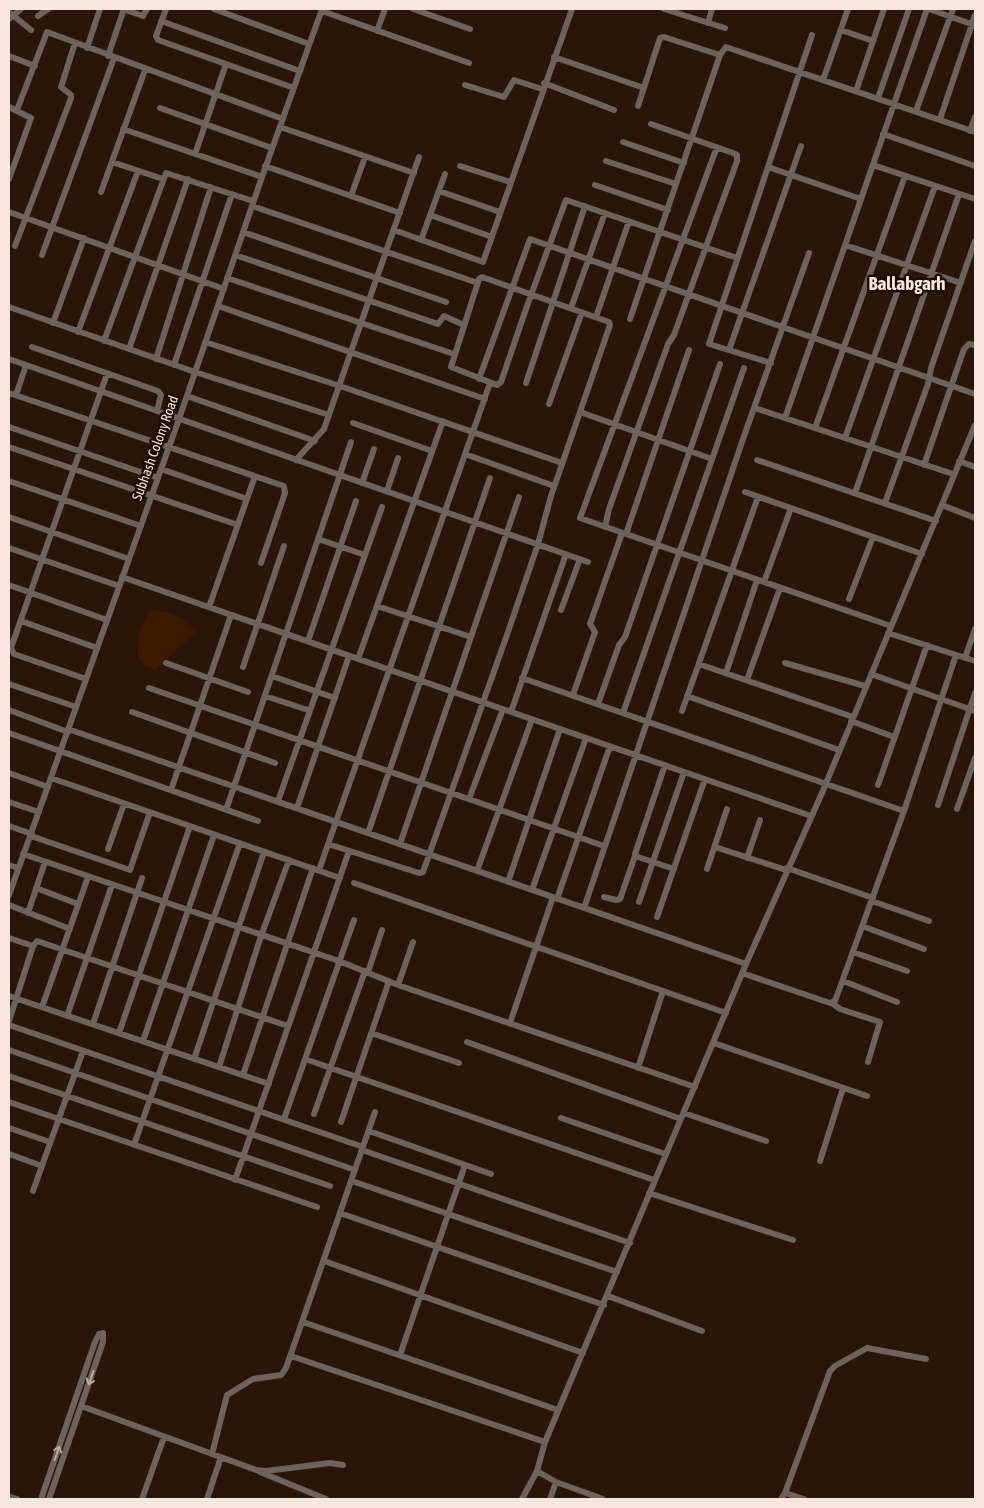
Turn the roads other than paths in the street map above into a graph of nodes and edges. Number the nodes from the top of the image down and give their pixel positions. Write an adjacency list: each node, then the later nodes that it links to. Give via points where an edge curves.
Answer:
1 (21, 9): 19 (street)
2 (48, 9): 21 (street)
3 (100, 9): 35 (street)
4 (124, 9): 5 (street, via 143,16); 39 (street)
5 (147, 9)
6 (166, 9): 23 (street)
7 (214, 9): 34 (street)
8 (385, 9): 30 (street)
9 (414, 9): 27 (street)
10 (572, 9): 38 (street)
11 (664, 9): 24 (street)
12 (712, 9): 24 (street)
13 (848, 9): 29 (street)
14 (884, 9): 32 (street)
15 (909, 9): 53 (street)
16 (928, 9): 22 (street); 54 (street)
17 (953, 9): 22 (street)
18 (322, 10): 30 (street); 34 (street, Subhash Colony Road)
19 (10, 15): 28 (street)
20 (975, 15): 25 (street)
21 (38, 16)
22 (950, 16): 25 (street); 59 (street)
23 (161, 21): 41 (street, via 156,36 158,40); 44 (street)
24 (708, 23): 26 (street)
25 (974, 25): 62 (street)
26 (725, 28)
27 (470, 29)
28 (31, 30)
29 (841, 30): 32 (street); 46 (street)
30 (377, 31): 40 (street)
31 (812, 35): 45 (street)
32 (873, 41): 51 (street)
33 (75, 43): 35 (street); 42 (street, via 47,32); 114 (street, via 61,87 71,98)
34 (309, 44): 44 (street, Subhash Colony Road)
35 (87, 48): 39 (street)
36 (720, 55): 45 (street, via 728,46); 50 (street, via 660,38); 69 (street)
37 (9, 56): 42 (street)
38 (554, 56): 48 (street); 50 (street)
39 (111, 57): 43 (street); 116 (street)
40 (468, 63)
41 (226, 64): 49 (street); 52 (street)
42 (35, 66): 57 (street)
43 (144, 70): 52 (street); 66 (street)
44 (300, 71): 49 (street, Subhash Colony Road)
45 (799, 73): 46 (street); 84 (street)
46 (823, 80): 51 (street)
47 (465, 85): 48 (street, via 504,97 514,80)
48 (543, 86): 58 (street); 94 (street)
49 (294, 88): 61 (street, Subhash Colony Road)
50 (644, 88): 55 (street)
51 (856, 91): 53 (street)
52 (216, 95): 61 (street); 63 (street)
53 (878, 98): 54 (street)
54 (894, 103): 59 (street); 68 (street)
55 (638, 106)
56 (160, 108): 63 (street)
57 (11, 109): 91 (street, via 31,118)
58 (614, 110)
59 (916, 111): 62 (street)
60 (975, 117): 67 (street)
61 (283, 119): 65 (street, Subhash Colony Road)
62 (940, 119): 67 (street)
63 (206, 124): 73 (street); 74 (street)
64 (651, 124): 69 (street)
65 (280, 127): 73 (street, Subhash Colony Road); 75 (street)
66 (123, 129): 74 (street); 78 (street)
67 (973, 131)
68 (884, 134): 80 (street); 83 (street)
69 (692, 139): 72 (street); 79 (street)
70 (623, 142): 79 (street)
71 (801, 146): 88 (street)
72 (717, 147): 122 (street); 128 (street, via 736,154 737,161)
73 (272, 148): 81 (street, Subhash Colony Road)
74 (195, 154): 90 (street)
75 (365, 157): 86 (street); 103 (street)
76 (419, 158): 86 (street)
77 (606, 161): 95 (street)
78 (112, 162): 85 (street); 100 (street)
79 (684, 162): 95 (street)
80 (873, 165): 89 (street); 104 (street)
81 (265, 166): 90 (street, Subhash Colony Road); 103 (street)
82 (460, 166): 94 (street)
83 (975, 166)
84 (768, 167): 88 (street); 137 (street)
85 (138, 171): 92 (street); 129 (street)
86 (414, 173): 111 (street)
87 (445, 174): 99 (street)
88 (791, 174): 104 (street); 163 (street)
89 (904, 176): 97 (street); 134 (street)
90 (262, 177): 106 (street, Subhash Colony Road)
91 (9, 179)
92 (163, 179): 93 (street, via 168,173); 136 (street)
93 (188, 179): 98 (street); 139 (street)
94 (510, 182): 110 (street)
95 (676, 184): 108 (street)
96 (595, 185): 108 (street)
97 (935, 186): 102 (street); 140 (street)
98 (212, 187): 101 (street); 143 (street)
99 (439, 190): 110 (street); 113 (street)
100 (101, 192)
101 (232, 194): 106 (street); 147 (street)
102 (959, 194): 105 (street); 142 (street)
103 (351, 196): 111 (street)
104 (861, 199): 125 (street)
105 (975, 199)
106 (253, 203): 118 (street, Subhash Colony Road); 130 (street)
107 (585, 206): 112 (street); 127 (street, via 565,201); 131 (street)
108 (668, 210): 119 (street)
109 (9, 212): 114 (street)
110 (500, 212): 120 (street)
111 (400, 213): 117 (street)
112 (605, 213): 115 (street); 138 (street)
113 (430, 215): 120 (street); 123 (street)
114 (25, 217): 116 (street); 126 (street)
115 (629, 221): 119 (street); 141 (street)
116 (53, 228): 121 (street); 135 (street)
117 (394, 230): 123 (street); 130 (street)
118 (243, 232): 133 (street, Subhash Colony Road); 145 (street)
119 (660, 232): 122 (street); 146 (street)
120 (492, 237): 123 (street, via 483,262)
121 (84, 238): 129 (street); 166 (street)
122 (682, 239): 128 (street); 150 (street)
123 (422, 240)
124 (975, 241): 149 (street)
125 (845, 245): 134 (street); 171 (street)
126 (15, 246)
127 (548, 246): 131 (street); 151 (street, via 528,240); 153 (street)
128 (706, 247): 137 (street); 154 (street)
129 (109, 248): 136 (street); 170 (street)
130 (386, 251): 145 (street); 148 (street)
131 (570, 253): 138 (street); 157 (street)
132 (810, 253): 169 (street)
133 (235, 255): 144 (street, Subhash Colony Road); 155 (street)
134 (876, 255): 140 (street); 176 (street)
135 (42, 256)
136 (134, 257): 139 (street); 172 (street)
137 (737, 258): 159 (street)
138 (588, 259): 141 (street); 161 (street)
139 (157, 265): 143 (street); 177 (street)
140 (907, 266): 142 (street); 182 (street)
141 (614, 268): 146 (street); 164 (street)
142 (930, 273): 149 (street); 189 (street)
143 (183, 274): 147 (street); 184 (street)
144 (227, 278): 152 (street, Subhash Colony Road); 167 (street)
145 (377, 278): 155 (street); 156 (street)
146 (644, 279): 150 (street); 165 (street)
147 (202, 281): 152 (street); 188 (street)
148 (478, 283): 151 (street, via 482,277); 168 (street)
149 (961, 283): 193 (street)
150 (665, 286): 154 (street); 214 (street)
151 (512, 287): 153 (street); 194 (street)
152 (224, 288): 158 (street, Subhash Colony Road)
153 (531, 294): 157 (street); 195 (street, via 500,384)
154 (689, 294): 159 (street); 219 (street)
155 (368, 302): 167 (street); 168 (street, via 438,324 444,316)
156 (446, 302)
157 (553, 302): 161 (street); 196 (street)
158 (218, 306): 173 (street, Subhash Colony Road); 180 (street)
159 (721, 306): 163 (street); 179 (street, via 709,344)
160 (9, 308): 166 (street)
161 (571, 308): 162 (street)
162 (582, 312): 164 (street); 204 (street)
163 (743, 313): 169 (street); 179 (street)
164 (596, 317): 207 (street, via 610,325)
165 (630, 319)
166 (53, 323): 170 (street)
167 (361, 323): 180 (street); 181 (street)
168 (464, 325): 181 (street)
169 (783, 327): 171 (street); 185 (street)
170 (78, 332): 172 (street)
171 (813, 338): 176 (street); 209 (street)
172 (104, 341): 177 (street)
173 (205, 342): 191 (street, Subhash Colony Road); 197 (street)
174 (975, 345): 198 (street, via 969,344 964,348)
175 (32, 347): 192 (street)
176 (844, 348): 182 (street); 217 (street)
177 (129, 349): 184 (street)
178 (689, 350): 222 (street)
179 (729, 350): 185 (street)
180 (351, 352): 197 (street); 203 (street)
181 (454, 354): 194 (street, via 451,367)
182 (873, 358): 189 (street); 220 (street)
183 (9, 359): 187 (street)
184 (156, 359): 188 (street)
185 (771, 363): 205 (street)
186 (720, 364): 230 (street)
187 (26, 365): 199 (street); 200 (street)
188 (174, 365): 191 (street)
189 (897, 367): 193 (street); 226 (street)
190 (744, 368): 234 (street)
191 (195, 372): 202 (street, Subhash Colony Road); 208 (street)
192 (107, 374): 199 (street); 206 (street, via 160,392)
193 (930, 378): 198 (street); 232 (street)
194 (479, 379): 195 (street)
195 (490, 383): 203 (street)
196 (526, 383)
197 (340, 386): 208 (street); 212 (street)
198 (951, 386): 201 (street); 239 (street)
199 (101, 391): 206 (street); 211 (street)
200 (12, 394): 211 (street)
201 (975, 394)
202 (187, 396): 210 (street, Subhash Colony Road); 221 (street)
203 (485, 399): 218 (street)
204 (549, 404)
205 (755, 408): 209 (street); 290 (street)
206 (157, 411): 210 (street)
207 (580, 412): 214 (street); 238 (street)
208 (329, 415): 221 (street)
209 (785, 418): 217 (street)
210 (179, 419): 225 (street, Subhash Colony Road); 235 (street)
211 (90, 421): 225 (street); 228 (street)
212 (443, 421): 218 (street); 229 (street)
213 (353, 423): 229 (street)
214 (614, 425): 219 (street); 272 (street, via 580,518)
215 (975, 425): 237 (street)
216 (9, 426): 228 (street)
217 (815, 428): 220 (street)
218 (473, 432): 231 (street); 238 (street)
219 (636, 433): 222 (street); 272 (street)
220 (845, 438): 226 (street)
221 (315, 441): 235 (street)
222 (658, 441): 230 (street); 275 (street)
223 (351, 442): 244 (street)
224 (9, 446): 241 (street)
225 (169, 446): 242 (street, Subhash Colony Road); 245 (street)
226 (871, 447): 232 (street); 253 (street)
227 (374, 449): 249 (street)
228 (80, 451): 241 (street); 246 (street)
229 (432, 451): 260 (street)
230 (689, 451): 234 (street); 279 (street)
231 (465, 454): 250 (street); 265 (street)
232 (901, 457): 239 (street); 261 (street)
233 (398, 458): 251 (street)
234 (712, 459): 283 (street)
235 (296, 460): 244 (street)
236 (757, 460): 253 (street)
237 (960, 461): 240 (street); 243 (street)
238 (562, 463): 250 (street)
239 (924, 465): 243 (street)
240 (975, 466)
241 (73, 469): 254 (street); 257 (street)
242 (161, 470): 246 (street, Subhash Colony Road); 258 (street)
243 (953, 474): 262 (street)
244 (340, 475): 249 (street); 277 (street)
245 (255, 476): 258 (street); 292 (street, via 285,489)
246 (158, 478): 254 (street, Subhash Colony Road)
247 (490, 478): 269 (street)
248 (9, 481): 257 (street)
249 (362, 483): 251 (street)
250 (554, 486): 278 (street)
251 (387, 491): 260 (street)
252 (745, 492): 256 (street)
253 (855, 493): 261 (street)
254 (152, 496): 270 (street); 271 (street, Subhash Colony Road)
255 (519, 497): 274 (street)
256 (758, 497): 264 (street); 293 (street)
257 (63, 499): 271 (street); 273 (street)
258 (247, 499): 270 (street)
259 (356, 501): 281 (street)
260 (414, 501): 265 (street); 301 (street)
261 (885, 503): 268 (street)
262 (942, 505): 267 (street); 268 (street)
263 (382, 507): 286 (street)
264 (791, 508): 276 (street); 295 (street)
265 (444, 511): 269 (street); 305 (street)
266 (9, 517): 273 (street)
267 (975, 518)
268 (936, 521): 285 (street)
269 (475, 522): 274 (street); 309 (street)
270 (238, 525): 302 (street)
271 (140, 526): 288 (street, Subhash Colony Road)
272 (605, 527): 275 (street)
273 (51, 532): 287 (street); 288 (street)
274 (506, 533): 278 (street); 313 (street)
275 (624, 534): 279 (street); 345 (street, via 590,624 595,632)
276 (873, 537): 285 (street); 300 (street)
277 (318, 539): 281 (street); 312 (street)
278 (538, 544): 284 (street); 349 (street)
279 (657, 545): 283 (street); 350 (street)
280 (284, 546): 308 (street)
281 (340, 547): 286 (street); 314 (street)
282 (9, 548): 287 (street)
283 (679, 553): 290 (street); 360 (street)
284 (566, 554): 289 (street); 332 (street)
285 (922, 554): 311 (street)
286 (365, 556): 317 (street)
287 (42, 559): 297 (street); 299 (street)
288 (129, 559): 294 (street, Subhash Colony Road)
289 (580, 559): 291 (street); 303 (street)
290 (702, 561): 293 (street); 363 (street)
291 (588, 562)
292 (261, 563)
293 (732, 571): 295 (street); 325 (street)
294 (122, 577): 297 (street, Subhash Colony Road); 302 (street)
295 (760, 581): 298 (street); 328 (street)
296 (9, 585): 299 (street)
297 (119, 586): 306 (street, Subhash Colony Road)
298 (780, 588): 311 (street); 335 (street)
299 (30, 592): 306 (street); 307 (street)
300 (849, 599)
301 (377, 606): 305 (street); 321 (street)
302 (209, 607): 304 (street)
303 (561, 610)
304 (231, 615): 308 (street); 331 (street)
305 (408, 617): 309 (street); 327 (street)
306 (107, 620): 316 (street, Subhash Colony Road)
307 (21, 621): 316 (street); 333 (street, via 12,652)
308 (258, 624): 312 (street); 326 (street)
309 (439, 628): 313 (street); 334 (street)
310 (975, 629): 320 (street)
311 (890, 630): 315 (street); 329 (street)
312 (286, 634): 314 (street); 330 (street)
313 (471, 637): 342 (street)
314 (308, 641): 317 (street)
315 (927, 645): 318 (street); 339 (street)
316 (97, 648): 333 (street, Subhash Colony Road)
317 (331, 649): 319 (street); 340 (street)
318 (956, 655): 320 (street); 348 (street)
319 (350, 656): 321 (street); 347 (street)
320 (965, 658): 322 (street)
321 (358, 659): 327 (street)
322 (975, 661)
323 (166, 663): 331 (street)
324 (785, 663): 337 (street)
325 (699, 664): 328 (street); 346 (street)
326 (243, 667)
327 (389, 670): 334 (street); 379 (street)
328 (726, 673): 335 (street)
329 (871, 674): 337 (street); 339 (street)
330 (272, 676): 340 (street); 344 (street)
331 (209, 678): 341 (street); 351 (street)
332 (522, 678): 345 (street); 359 (street)
333 (86, 679): 352 (street, Subhash Colony Road)
334 (421, 680): 342 (street); 383 (street)
335 (747, 680): 362 (street)
336 (9, 684): 352 (street)
337 (865, 686): 362 (street)
338 (149, 688): 351 (street)
339 (910, 688): 348 (street); 369 (street)
340 (315, 691): 347 (street); 355 (street)
341 (248, 692)
342 (454, 692): 349 (street); 388 (street)
343 (975, 693): 356 (street)
344 (265, 696): 355 (street); 364 (street)
345 (573, 696): 350 (street)
346 (687, 696): 357 (street); 374 (street)
347 (335, 698): 372 (street)
348 (942, 698): 356 (street); 405 (street)
349 (483, 702): 353 (street); 394 (street)
350 (598, 704): 360 (street)
351 (200, 705): 364 (street); 368 (street)
352 (76, 707): 366 (street, Subhash Colony Road)
353 (503, 709): 359 (street); 395 (street)
354 (9, 710): 366 (street)
355 (308, 710): 371 (street)
356 (972, 710): 399 (street)
357 (682, 711)
358 (132, 712): 368 (street)
359 (511, 712): 361 (street)
360 (623, 713): 363 (street)
361 (532, 719): 365 (street); 404 (street)
362 (852, 719): 369 (street); 374 (street)
363 (648, 722): 377 (street); 389 (street)
364 (255, 725): 371 (street); 376 (street)
365 (560, 729): 370 (street); 409 (street)
366 (68, 730): 375 (street, Subhash Colony Road); 382 (street)
367 (9, 733): 375 (street)
368 (190, 733): 376 (street); 382 (street)
369 (894, 737): 390 (street)
370 (586, 738): 373 (street); 415 (street)
371 (298, 739): 372 (street); 397 (street)
372 (318, 746): 379 (street); 400 (street)
373 (610, 746): 377 (street); 419 (street)
374 (839, 750): 389 (street)
375 (60, 752): 386 (street, Subhash Colony Road); 393 (street)
376 (246, 753): 380 (street); 391 (street)
377 (637, 756): 381 (street); 423 (street)
378 (975, 758): 402 (street)
379 (358, 760): 383 (street); 412 (street)
380 (275, 763)
381 (665, 765): 384 (street); 430 (street)
382 (179, 767): 391 (street); 393 (street)
383 (390, 771): 388 (street); 416 (street)
384 (684, 772): 387 (street); 434 (street)
385 (9, 773): 392 (street)
386 (51, 778): 392 (street, Subhash Colony Road); 398 (street)
387 (705, 779): 408 (street); 438 (street)
388 (422, 782): 394 (street); 422 (street)
389 (826, 783): 405 (street); 408 (street)
390 (878, 785)
391 (234, 786): 397 (street); 403 (street)
392 (48, 787): 406 (street, Subhash Colony Road)
393 (171, 790): 403 (street)
394 (452, 793): 395 (street); 429 (street)
395 (470, 799): 404 (street)
396 (9, 802): 406 (street)
397 (278, 802): 400 (street)
398 (124, 804): 407 (street); 425 (street)
399 (938, 805)
400 (297, 808): 412 (street)
401 (727, 809): 424 (street)
402 (957, 809)
403 (226, 810): 411 (street)
404 (500, 810): 409 (street); 441 (street)
405 (904, 811): 454 (street)
406 (39, 812): 417 (street, Subhash Colony Road)
407 (150, 812): 414 (street); 417 (street, via 130,870)
408 (811, 816): 440 (street)
409 (528, 819): 415 (street); 445 (street)
410 (760, 820): 431 (street)
411 (258, 821)
412 (335, 821): 416 (street); 421 (street)
413 (9, 826): 417 (street)
414 (190, 826): 418 (street); 455 (street)
415 (554, 828): 419 (street); 449 (street)
416 (368, 833): 422 (street)
417 (31, 835): 428 (street, Subhash Colony Road)
418 (214, 835): 420 (street); 460 (street)
419 (578, 836): 423 (street); 453 (street)
420 (240, 844): 427 (street); 463 (street)
421 (328, 844): 426 (street); 437 (street)
422 (400, 844): 429 (street)
423 (604, 846): 459 (street)
424 (715, 847): 431 (street); 439 (street)
425 (108, 849)
426 (349, 850): 429 (street, via 421,874); 444 (street)
427 (264, 852): 432 (street); 468 (street)
428 (23, 854): 433 (street); 436 (street, Subhash Colony Road)
429 (430, 855): 441 (street)
430 (635, 856): 434 (street); 452 (street, via 620,899)
431 (747, 858): 440 (street)
432 (289, 860): 437 (street); 470 (street)
433 (45, 862): 442 (street); 448 (street)
434 (652, 862): 438 (street); 456 (street)
435 (9, 865): 436 (street)
436 (18, 868): 451 (street, Subhash Colony Road)
437 (316, 869): 444 (street); 473 (street)
438 (674, 869): 462 (street)
439 (707, 869)
440 (786, 869): 454 (street); 482 (street)
441 (477, 871): 445 (street)
442 (88, 877): 447 (street); 457 (street)
443 (142, 878): 450 (street)
444 (340, 878): 479 (street)
445 (508, 882): 449 (street)
446 (354, 883): 475 (street)
447 (112, 885): 450 (street); 480 (street)
448 (36, 888): 457 (street); 461 (street)
449 (532, 890): 453 (street)
450 (138, 892): 455 (street); 483 (street)
451 (9, 895)
452 (604, 897)
453 (555, 898): 459 (street); 475 (street)
454 (872, 900): 465 (street); 466 (street)
455 (164, 902): 460 (street); 487 (street)
456 (639, 902)
457 (78, 904): 467 (street)
458 (9, 905): 461 (street)
459 (584, 908): 482 (street)
460 (187, 910): 463 (street); 490 (street)
461 (28, 913): 467 (street)
462 (657, 917)
463 (214, 919): 468 (street); 493 (street)
464 (354, 920): 481 (street)
465 (929, 921)
466 (862, 926): 477 (street); 478 (street)
467 (70, 928): 476 (street)
468 (238, 928): 470 (street); 496 (street)
469 (382, 930): 484 (street)
470 (261, 936): 473 (street); 500 (street)
471 (9, 938): 474 (street)
472 (413, 942): 491 (street)
473 (287, 945): 479 (street); 503 (street)
474 (33, 946): 476 (street, via 37,941); 495 (street)
475 (537, 947): 492 (street); 505 (street)
476 (62, 949): 480 (street); 499 (street)
477 (924, 949)
478 (853, 952): 485 (street); 489 (street)
479 (314, 954): 481 (street); 508 (street)
480 (88, 958): 483 (street); 502 (street)
481 (339, 961): 484 (street); 518 (street)
482 (746, 964): 486 (street)
483 (113, 966): 487 (street); 506 (street)
484 (367, 971): 488 (street); 522 (street)
485 (907, 971)
486 (742, 973): 498 (street); 501 (street)
487 (138, 975): 490 (street); 509 (street)
488 (389, 981): 491 (street); 510 (street)
489 (844, 981): 497 (street); 498 (street, via 836,1001)
490 (162, 983): 493 (street); 511 (street)
491 (398, 985): 505 (street)
492 (663, 991): 501 (street); 523 (street)
493 (188, 992): 496 (street); 515 (street)
494 (9, 996): 495 (street)
495 (17, 998): 499 (street); 504 (street)
496 (213, 1001): 500 (street); 517 (street)
497 (898, 1002)
498 (832, 1003): 519 (street, via 840,1009 880,1022)
499 (42, 1007): 502 (street)
500 (238, 1009): 503 (street); 521 (street)
501 (726, 1013): 513 (street)
502 (67, 1016): 506 (street)
503 (263, 1018): 508 (street); 526 (street)
504 (9, 1021)
505 (510, 1023): 523 (street)
506 (93, 1024): 509 (street)
507 (9, 1025): 516 (street)
508 (288, 1026): 529 (street)
509 (119, 1033): 511 (street)
510 (371, 1033): 520 (street); 528 (street)
511 (143, 1041): 515 (street)
512 (467, 1042): 539 (street)
513 (714, 1043): 530 (street); 531 (street)
514 (9, 1050): 524 (street)
515 (167, 1050): 517 (street); 525 (street)
516 (83, 1051): 524 (street); 525 (street)
517 (194, 1059): 521 (street)
518 (305, 1060): 522 (street); 542 (street)
519 (868, 1062)
520 (459, 1063)
521 (219, 1067): 526 (street)
522 (330, 1068): 528 (street); 538 (street)
523 (638, 1068): 530 (street)
524 (75, 1074): 533 (street); 534 (street)
525 (158, 1075): 534 (street); 536 (street)
526 (243, 1075): 529 (street)
527 (9, 1076): 533 (street)
528 (356, 1077): 544 (street); 561 (street)
529 (269, 1084): 536 (street)
530 (695, 1087): 539 (street)
531 (843, 1088): 532 (street); 555 (street)
532 (867, 1096)
533 (66, 1097): 541 (street); 543 (street)
534 (150, 1099): 543 (street); 547 (street)
535 (9, 1102): 541 (street)
536 (260, 1110): 542 (street); 547 (street)
537 (375, 1112): 546 (street)
538 (314, 1114)
539 (682, 1116): 548 (street); 553 (street)
540 (561, 1118): 553 (street)
541 (58, 1119): 549 (street); 550 (street)
542 (284, 1119): 551 (street)
543 (142, 1122): 550 (street); 554 (street)
544 (341, 1122)
545 (9, 1128): 549 (street)
546 (369, 1131): 551 (street); 556 (street)
547 (251, 1134): 554 (street); 558 (street)
548 (766, 1141)
549 (50, 1142): 557 (street)
550 (134, 1145): 560 (street)
551 (363, 1148): 558 (street); 563 (street)
552 (9, 1154): 557 (street)
553 (666, 1154): 561 (street)
554 (243, 1157): 560 (street); 564 (street)
555 (820, 1160)
556 (465, 1165): 559 (street); 563 (street)
557 (42, 1166): 565 (street)
558 (355, 1170): 562 (street)
559 (491, 1174)
560 (235, 1180): 567 (street)
561 (654, 1180): 566 (street)
562 (352, 1181): 568 (street); 569 (street)
563 (459, 1183): 569 (street); 571 (street)
564 (330, 1186)
565 (33, 1191)
566 (649, 1193): 570 (street); 571 (street)
567 (317, 1207)
568 (340, 1213): 572 (street); 573 (street)
569 (449, 1214): 572 (street); 574 (street)
570 (792, 1240)
571 (630, 1243): 574 (street)
572 (438, 1247): 575 (street); 577 (street)
573 (324, 1261): 575 (street); 578 (street)
574 (617, 1272): 576 (street)
575 (421, 1296): 580 (street); 581 (street)
576 (608, 1296): 577 (street); 579 (street)
577 (604, 1305): 580 (street)
578 (303, 1322): 581 (street); 582 (street)
579 (702, 1331)
580 (584, 1353): 585 (street)
581 (400, 1355): 585 (street)
582 (291, 1356): 587 (street); 588 (street, via 281,1375 253,1379 227,1395)
583 (926, 1359): 595 (street, via 867,1348 832,1368)
584 (81, 1406): 586 (street); 597 (street, one-way to 584, via 95,1342 103,1333 103,1342); 598 (street)
585 (558, 1410): 587 (street)
586 (164, 1437): 588 (street); 599 (street)
587 (545, 1442): 592 (street)
588 (212, 1454): 589 (street)
589 (221, 1457): 591 (street); 600 (street)
590 (343, 1465): 591 (street, via 330,1463)
591 (256, 1470): 601 (street)
592 (537, 1471): 593 (street); 602 (street)
593 (556, 1482): 603 (street); 604 (street)
594 (9, 1496): 596 (street)
595 (783, 1496): 605 (street)
596 (17, 1499)
597 (41, 1499)
598 (49, 1499)
599 (142, 1499)
600 (207, 1499)
601 (326, 1499)
602 (522, 1499)
603 (550, 1499)
604 (604, 1499)
605 (804, 1499)

